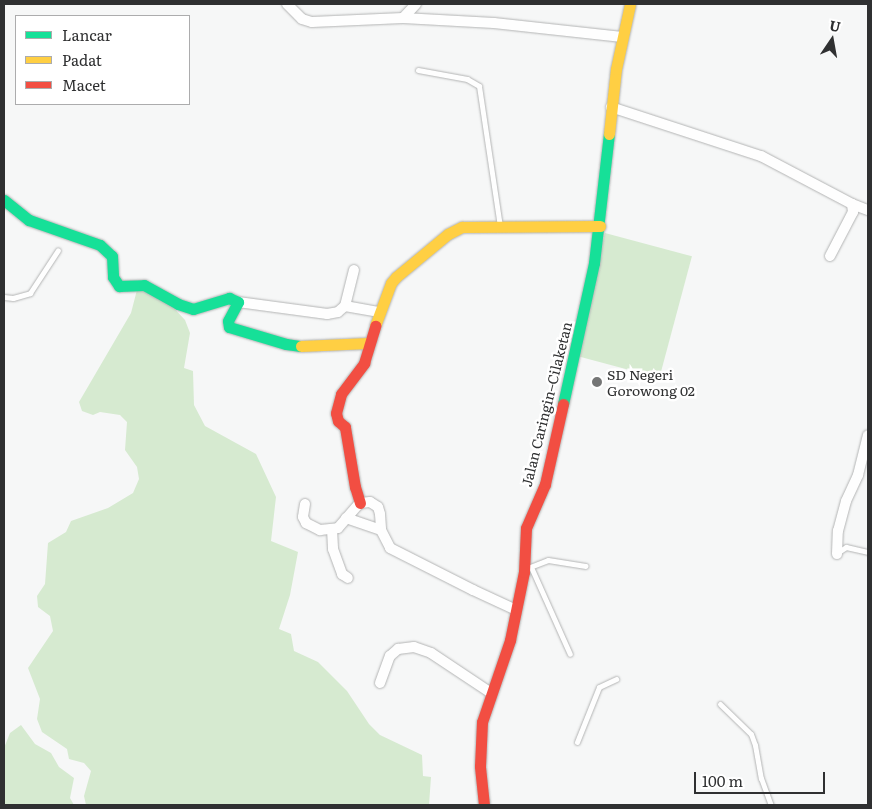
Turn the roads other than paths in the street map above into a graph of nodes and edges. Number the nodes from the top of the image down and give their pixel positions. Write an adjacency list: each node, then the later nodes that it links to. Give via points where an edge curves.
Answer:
1 (287, 4): 4 (street, via 302,19 312,22)
2 (416, 4): 4 (street)
3 (630, 4): 5 (street, Jalan Caringin–Cilaketan)
4 (403, 18): 5 (street, via 494,22)
5 (622, 37): 7 (street, Jalan Caringin–Cilaketan)
6 (418, 70): 11 (lane, via 468,79 479,86)
7 (611, 107): 9 (street, via 761,156); 12 (street, Jalan Caringin–Cilaketan)
8 (4, 200): 17 (street, via 29,220 100,245 112,256 113,277 119,286 144,285 193,309 225,299)
9 (852, 204): 10 (street); 14 (street, via 853,212)
10 (868, 210)
11 (500, 226): 12 (street); 19 (street, via 462,227 448,234 396,277)
12 (600, 226): 29 (street, Jalan Caringin–Cilaketan, via 557,436 545,484 523,541)
13 (58, 250): 16 (lane, via 30,294)
14 (830, 256)
15 (354, 270): 18 (street)
16 (4, 297)
17 (238, 302): 18 (street, via 327,314 338,312); 20 (street, via 228,321 229,327 286,344)
18 (345, 306): 19 (street)
19 (379, 312): 20 (street)
20 (368, 343): 22 (street, via 364,364 341,394 336,413 338,421 345,427 354,486)
21 (868, 435): 28 (street, via 838,531)
22 (360, 503): 24 (street); 26 (street, via 370,502 378,507)
23 (305, 504): 25 (street, via 303,517 306,523 320,530)
24 (346, 518): 25 (street, via 338,528); 26 (street)
25 (332, 529): 31 (street, via 336,557 342,574)
26 (381, 530): 32 (street, via 390,548)
27 (868, 552): 28 (lane, via 846,547)
28 (837, 554)
29 (528, 566): 30 (lane, via 548,560); 32 (street, Jalan Caringin–Cilaketan); 33 (lane)
30 (586, 566)
31 (348, 578)
32 (516, 610): 36 (street, Jalan Caringin–Cilaketan, via 510,640)
33 (570, 654)
34 (616, 679): 38 (lane, via 599,687)
35 (380, 683): 36 (street, via 390,656 398,649 414,648 431,653)
36 (491, 693): 39 (street, Jalan Caringin–Cilaketan, via 480,738)
37 (720, 704): 40 (lane, via 751,734)
38 (577, 742)
39 (484, 805)
40 (771, 805)

